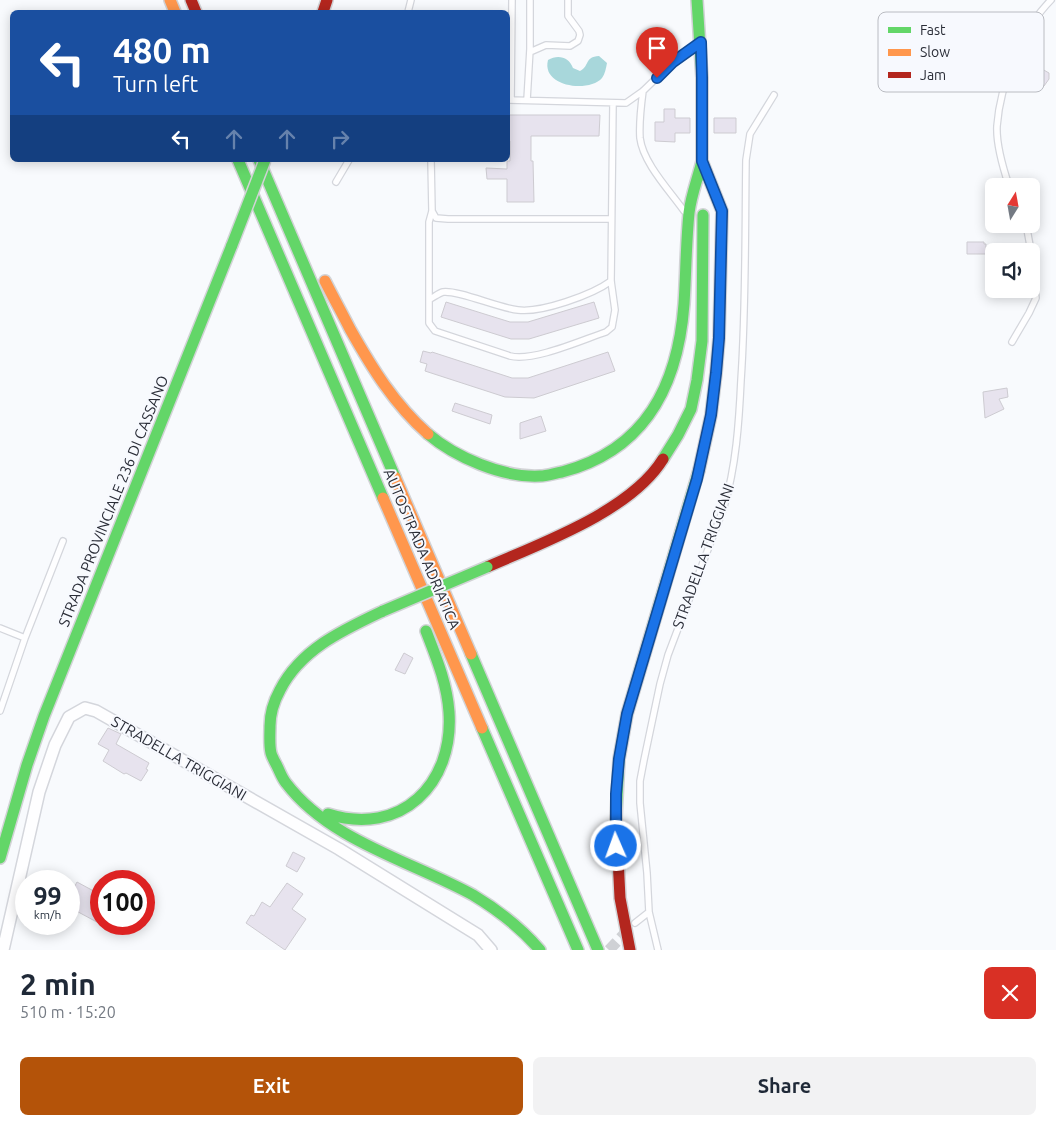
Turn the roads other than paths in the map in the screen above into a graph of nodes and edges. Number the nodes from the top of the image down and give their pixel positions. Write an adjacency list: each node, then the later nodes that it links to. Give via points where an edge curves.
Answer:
1 (512, 0): 9 (lane)
2 (530, 0): 8 (lane)
3 (568, 0): 8 (lane, via 568,16 579,30 578,41 570,46 546,45)
4 (697, 0): 7 (highway)
5 (1051, 0): 6 (lane)
6 (1039, 12)
7 (701, 42): 10 (lane, via 673,62); 16 (highway)
8 (530, 52): 14 (lane)
9 (510, 53)
10 (642, 91): 15 (lane, via 626,102); 30 (lane, via 640,139 644,151)
11 (1004, 92): 24 (lane, via 997,126)
12 (774, 95): 43 (lane, STRADELLA TRIGGIANI, via 750,134 746,160 745,324 740,410 731,484 668,655 640,782)
13 (510, 100): 14 (lane)
14 (527, 100): 15 (lane)
15 (614, 102): 29 (lane)
16 (702, 161): 30 (highway); 41 (highway, bridge, via 702,341 697,380 691,409 660,464 644,483 606,511 557,536 336,633 310,652 286,676 278,691 269,725 274,761 283,780); 50 (highway, via 722,211 716,373 697,479 627,714 619,759 615,827 617,864)
17 (239, 162): 36 (highway, AUTOSTRADA ADRIATICA)
18 (249, 162): 27 (highway)
19 (260, 162): 49 (highway, AUTOSTRADA ADRIATICA)
20 (264, 162): 42 (highway, STRADA PROVINCIALE 236 DI CASSANO, bridge, via 44,716)
21 (270, 162): 26 (highway)
22 (348, 162): 25 (lane)
23 (431, 162): 28 (lane)
24 (1007, 178)
25 (336, 182)
26 (282, 184)
27 (240, 187)
28 (432, 211): 29 (lane, via 436,218 448,220); 34 (lane, via 429,222)
29 (611, 219): 32 (lane)
30 (689, 219): 31 (highway, via 686,288 679,339 662,393 647,419 627,441 602,459 540,476 477,465 455,454 421,428 384,385 362,350)
31 (320, 268)
32 (611, 281): 34 (lane, via 583,296 532,310 510,309 443,292); 34 (lane, via 615,310 612,327 606,332 518,359 435,331 429,322)
33 (1036, 298): 35 (lane)
34 (430, 299)
35 (1012, 342)
36 (351, 424): 41 (highway, via 442,675 448,696 449,732 444,762 425,793 398,812 381,819 356,821 325,813); 48 (highway, AUTOSTRADA ADRIATICA)
37 (63, 541): 39 (lane)
38 (0, 628): 39 (lane)
39 (25, 638): 40 (lane)
40 (0, 711)
41 (300, 800): 47 (highway, via 365,844 472,895 519,929)
42 (0, 858)
43 (649, 912): 44 (lane); 51 (lane, STRADELLA TRIGGIANI)
44 (635, 923)
45 (3, 950): 46 (street, STRADELLA TRIGGIANI, via 45,773 69,717 85,708 96,711 339,849 478,936)
46 (492, 950)
47 (540, 950)
48 (578, 950)
49 (598, 950)
50 (630, 950)
51 (658, 950)

